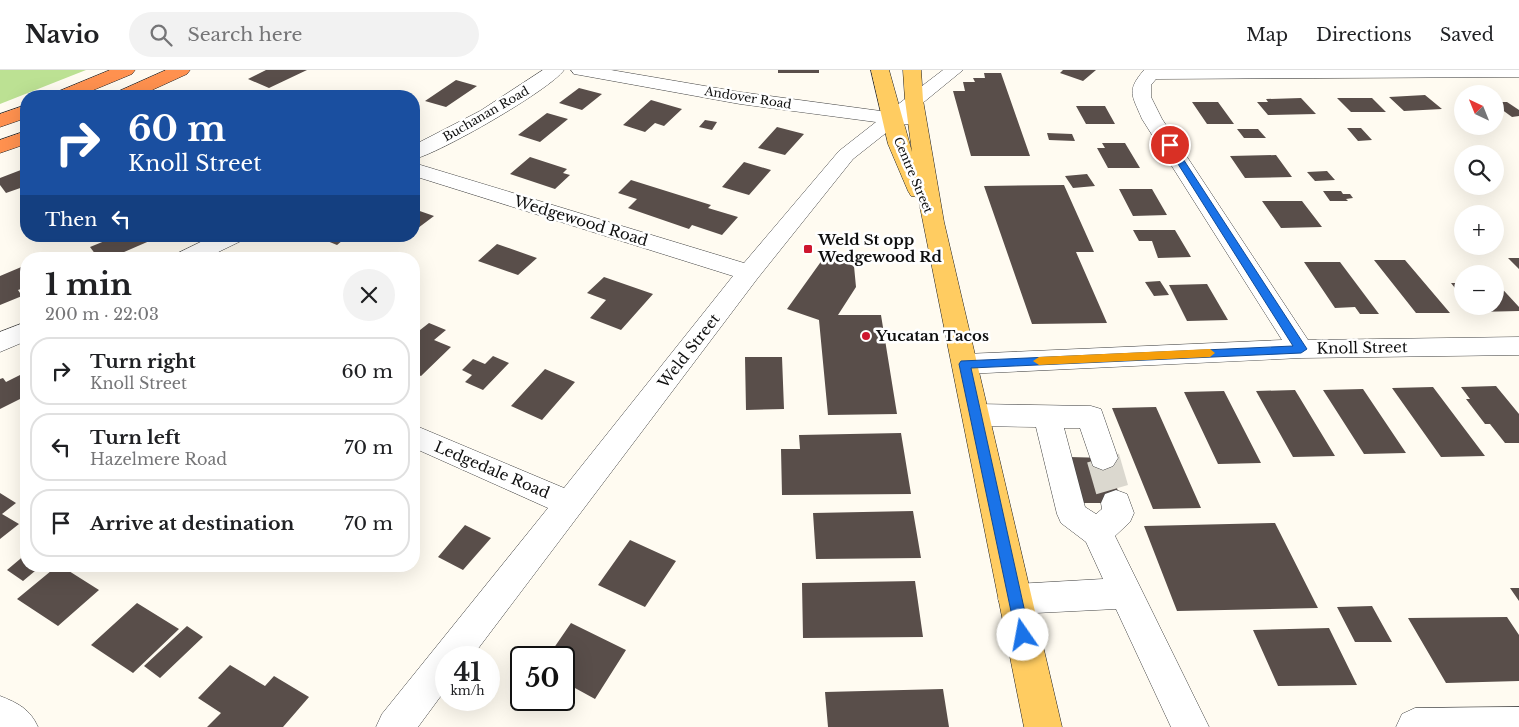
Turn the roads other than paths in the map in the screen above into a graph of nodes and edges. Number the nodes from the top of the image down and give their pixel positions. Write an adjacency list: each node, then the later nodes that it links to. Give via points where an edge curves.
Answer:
1 (126, 70): 10 (highway)
2 (181, 70): 11 (highway)
3 (555, 70): 17 (street, Buchanan Road, via 517,98)
4 (580, 70): 12 (street, Andover Road, via 740,98)
5 (880, 70): 12 (main road, Centre Street)
6 (912, 70): 12 (main road, Centre Street)
7 (954, 70): 12 (street, Weld Street)
8 (1511, 71): 9 (street)
9 (1153, 72): 25 (street, via 1142,84 1142,96 1152,119)
10 (78, 90)
11 (137, 90)
12 (907, 113): 21 (street, Weld Street, via 846,156); 26 (main road, Centre Street, via 898,144 933,222)
13 (20, 114): 14 (highway)
14 (0, 122)
15 (20, 139): 16 (highway)
16 (0, 147)
17 (420, 150)
18 (420, 171): 21 (street, Wedgewood Road)
19 (220, 242): 20 (street)
20 (199, 252)
21 (749, 273): 32 (street, Weld Street)
22 (20, 334): 23 (street)
23 (0, 343)
24 (1519, 346): 25 (street, Knoll Street)
25 (1301, 349): 26 (street, Knoll Street)
26 (964, 364): 27 (main road, Centre Street)
27 (976, 415): 28 (street); 35 (main road, Centre Street)
28 (1047, 417): 30 (street, via 1091,416); 33 (street, via 1072,514)
29 (420, 439): 32 (street, Ledgedale Road)
30 (1103, 458)
31 (1116, 503): 33 (street, via 1119,513)
32 (570, 504): 36 (street, Weld Street)
33 (1097, 532): 34 (street)
34 (1127, 593): 35 (street); 43 (street)
35 (1015, 599): 42 (main road, Centre Street)
36 (458, 646)
37 (435, 675): 41 (street)
38 (0, 714): 40 (street)
39 (1519, 725): 44 (street)
40 (19, 727)
41 (395, 727)
42 (1043, 727)
43 (1190, 727)
44 (1415, 727)

